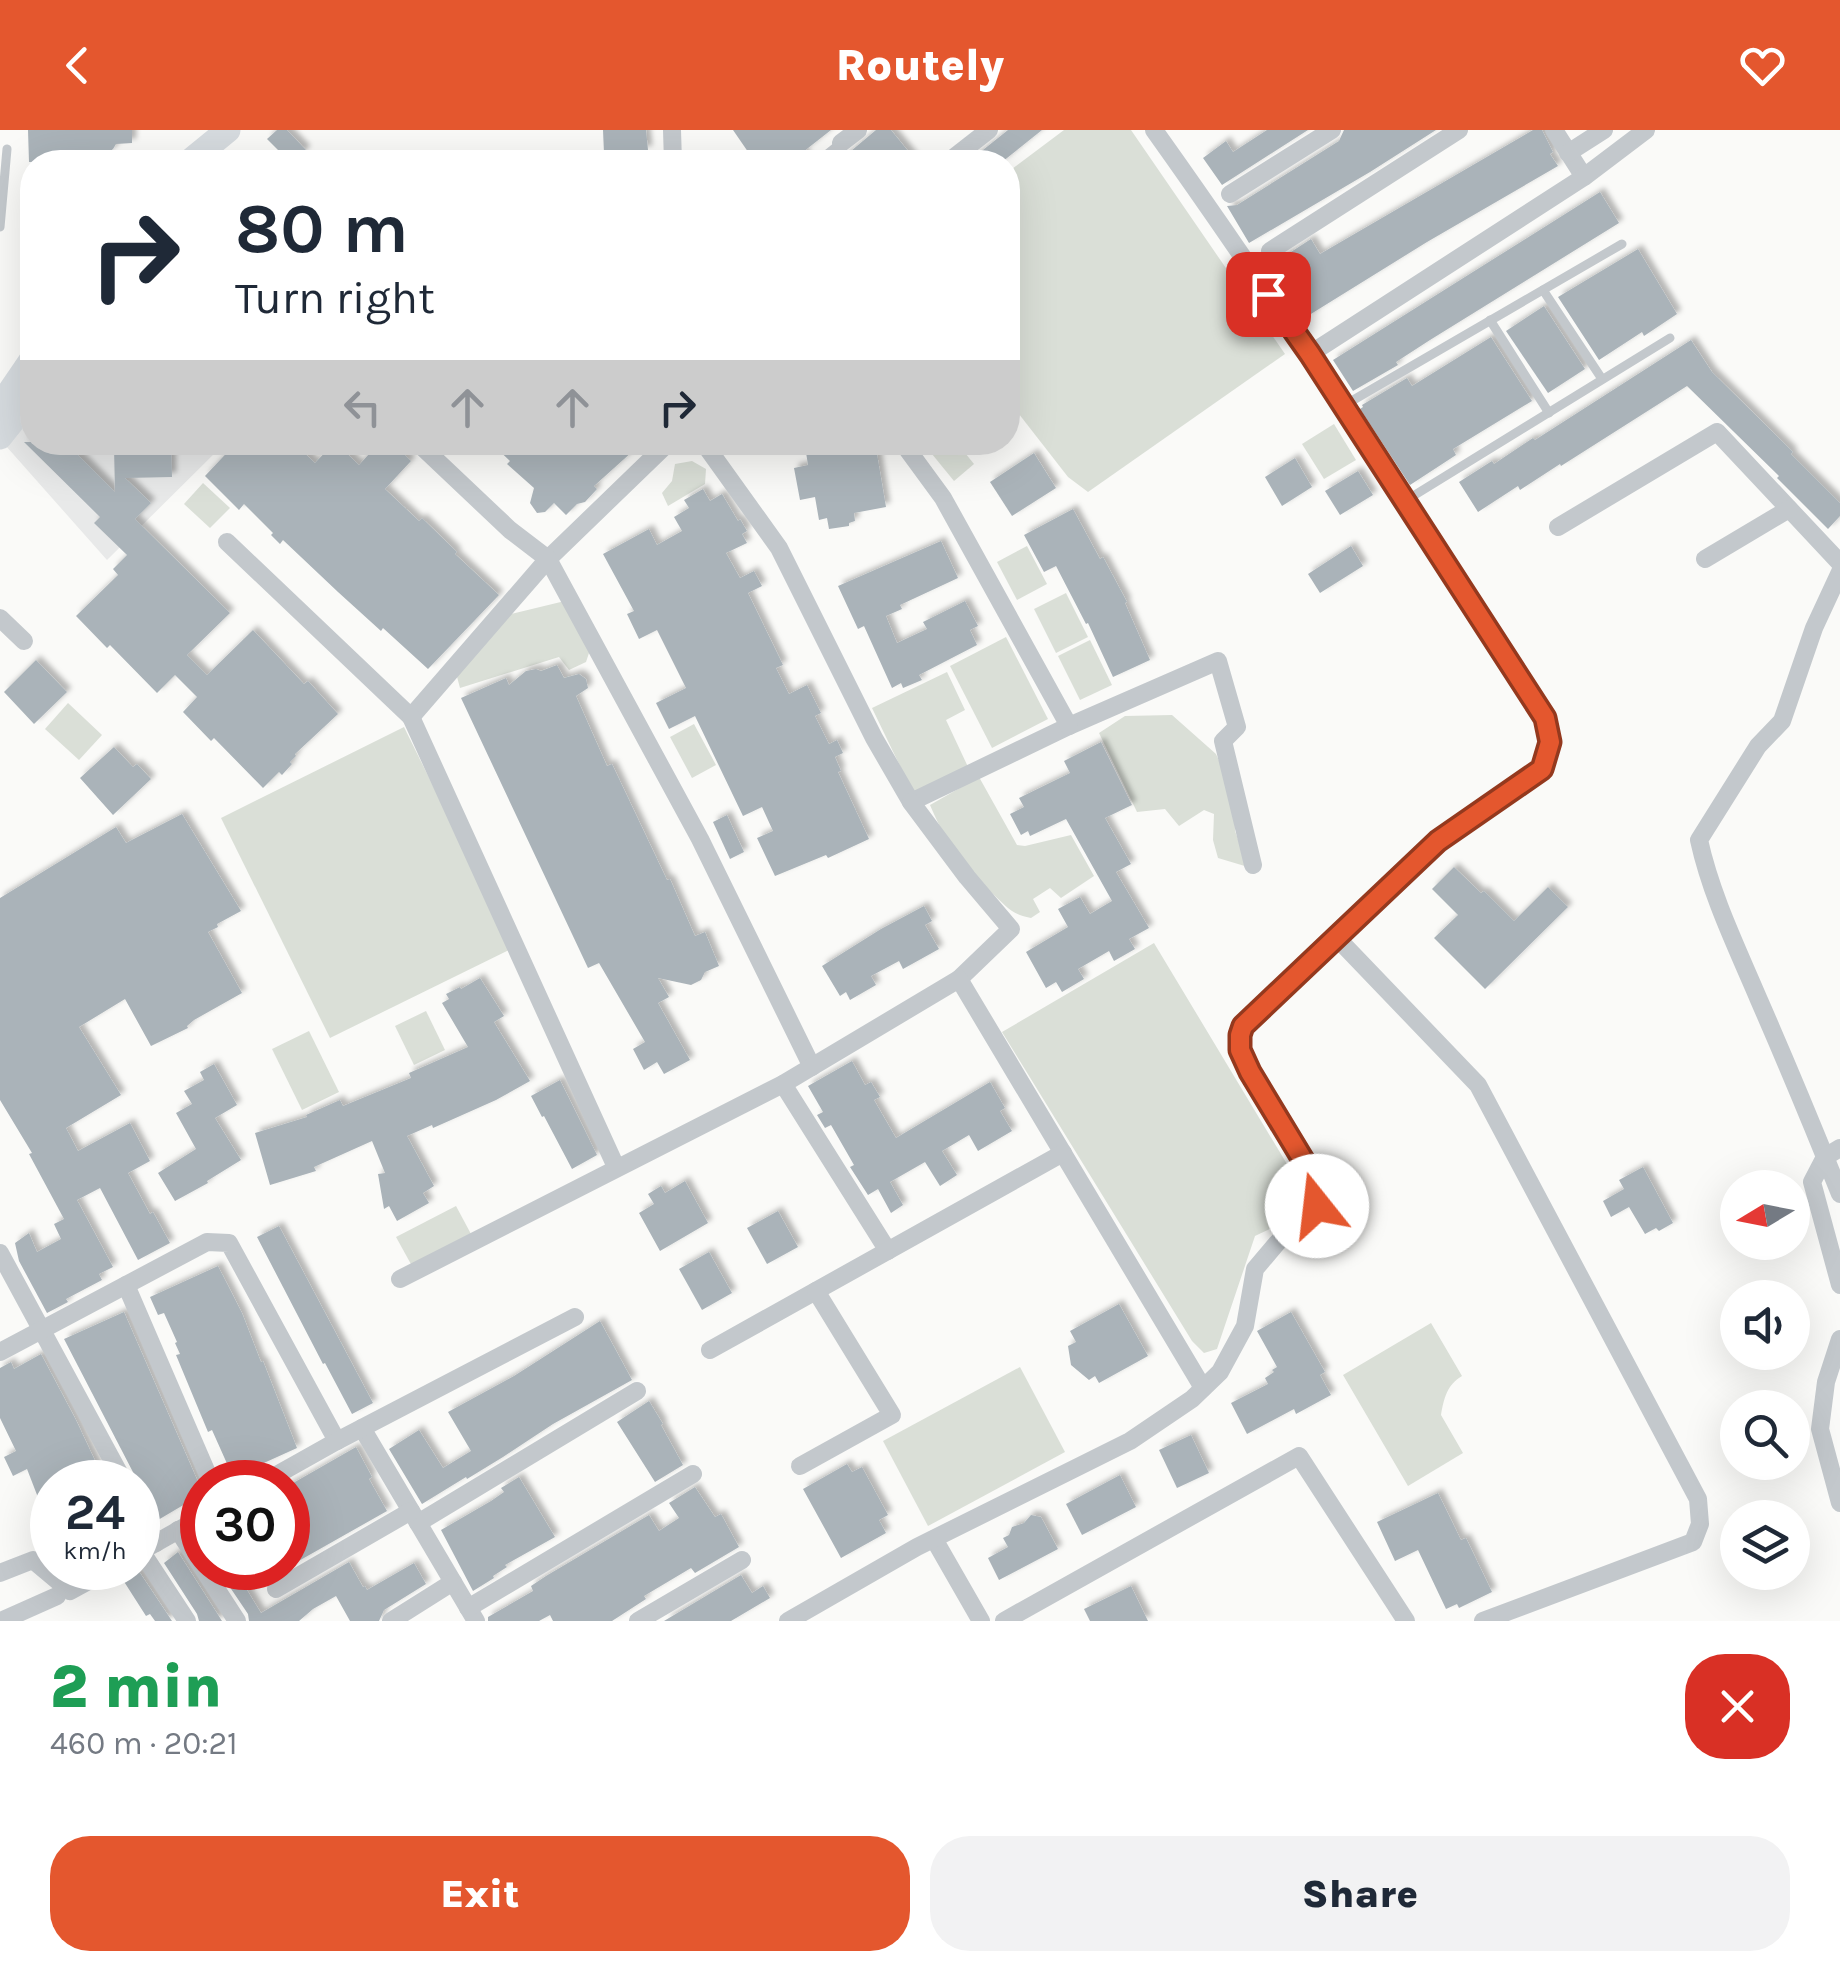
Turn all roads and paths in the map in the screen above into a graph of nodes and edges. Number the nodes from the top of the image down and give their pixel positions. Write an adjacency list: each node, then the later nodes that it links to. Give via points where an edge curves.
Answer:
1 (203, 130): 13 (street)
2 (228, 130): 14 (street)
3 (858, 130): 11 (street)
4 (989, 130): 15 (street)
5 (1332, 130): 18 (street)
6 (1459, 130): 21 (street)
7 (1554, 130): 16 (street)
8 (1604, 130): 16 (street)
9 (1646, 130): 17 (street)
10 (1161, 132): 25 (street)
11 (834, 149)
12 (7, 150): 19 (lane)
13 (180, 150)
14 (204, 150)
15 (963, 150)
16 (1568, 154): 17 (street)
17 (1584, 177): 25 (street)
18 (1230, 194)
19 (0, 227)
20 (1622, 244): 22 (lane)
21 (1270, 250)
22 (1543, 290): 23 (lane); 26 (lane)
23 (1490, 320): 30 (lane); 31 (lane)
24 (1670, 338): 26 (lane)
25 (1310, 354): 30 (street)
26 (1602, 379): 31 (lane)
27 (20, 390): 29 (street)
28 (20, 391): 32 (street)
29 (0, 406)
30 (1344, 406): 37 (street)
31 (1549, 413): 37 (lane)
32 (0, 437)
33 (431, 455): 41 (street)
34 (656, 455): 41 (street)
35 (712, 455): 49 (street, via 779,548)
36 (912, 455): 48 (street, via 943,498)
37 (1405, 501): 51 (street, via 1545,718 1550,742 1542,769 1438,841)
38 (1790, 509): 39 (street, via 1718,432); 42 (street); 43 (street)
39 (1558, 527)
40 (227, 542): 47 (street)
41 (548, 559): 47 (street); 53 (street, via 700,840)
42 (1705, 559)
43 (1840, 563)
44 (1840, 572): 56 (street, via 1782,721 1758,746 1699,840 1736,945)
45 (0, 618): 46 (street)
46 (24, 641)
47 (411, 717): 57 (street)
48 (1069, 726): 49 (street); 50 (street, via 1218,661 1238,727 1223,741)
49 (911, 802): 52 (street, via 1011,929)
50 (1253, 865)
51 (1337, 938): 70 (street, via 1240,1035 1250,1072 1320,1188 1317,1206 1255,1270 1245,1326); 101 (street, via 1478,1085 1698,1499 1693,1542)
52 (959, 979): 53 (street); 55 (street)
53 (812, 1067): 54 (street)
54 (783, 1084): 57 (street); 59 (street)
55 (1063, 1153): 59 (street); 70 (street)
56 (1833, 1153): 58 (street); 63 (street, via 1812,1182)
57 (616, 1168): 61 (street)
58 (1840, 1194)
59 (888, 1251): 64 (street)
60 (0, 1252): 66 (street)
61 (400, 1279)
62 (126, 1285): 66 (street); 73 (street, via 207,1242 229,1243); 75 (street)
63 (1840, 1285)
64 (816, 1291): 68 (street); 77 (street, via 892,1415)
65 (575, 1317): 72 (street)
66 (42, 1330): 69 (street); 74 (street)
67 (1840, 1338): 79 (street, via 1820,1429)
68 (710, 1350)
69 (0, 1352)
70 (1204, 1388): 82 (street, via 1130,1440)
71 (637, 1391): 80 (street)
72 (362, 1428): 73 (street); 80 (street)
73 (337, 1442): 76 (street)
74 (112, 1460)
75 (202, 1460)
76 (304, 1460)
77 (800, 1466)
78 (693, 1474): 91 (street)
79 (1840, 1503)
80 (414, 1517): 86 (street); 89 (street)
81 (178, 1530): 83 (street); 94 (street)
82 (934, 1539): 97 (street); 98 (street)
83 (160, 1540)
84 (742, 1560): 96 (street)
85 (30, 1561): 87 (street)
86 (310, 1571)
87 (0, 1572)
88 (160, 1575): 93 (street)
89 (453, 1582): 91 (street); 95 (street)
90 (57, 1596): 92 (street)
91 (472, 1614)
92 (1, 1621)
93 (187, 1621)
94 (238, 1621)
95 (391, 1621)
96 (638, 1621)
97 (788, 1621)
98 (981, 1621)
99 (1004, 1621): 100 (street, via 1299,1456)
100 (1406, 1621)
101 (1483, 1621)

